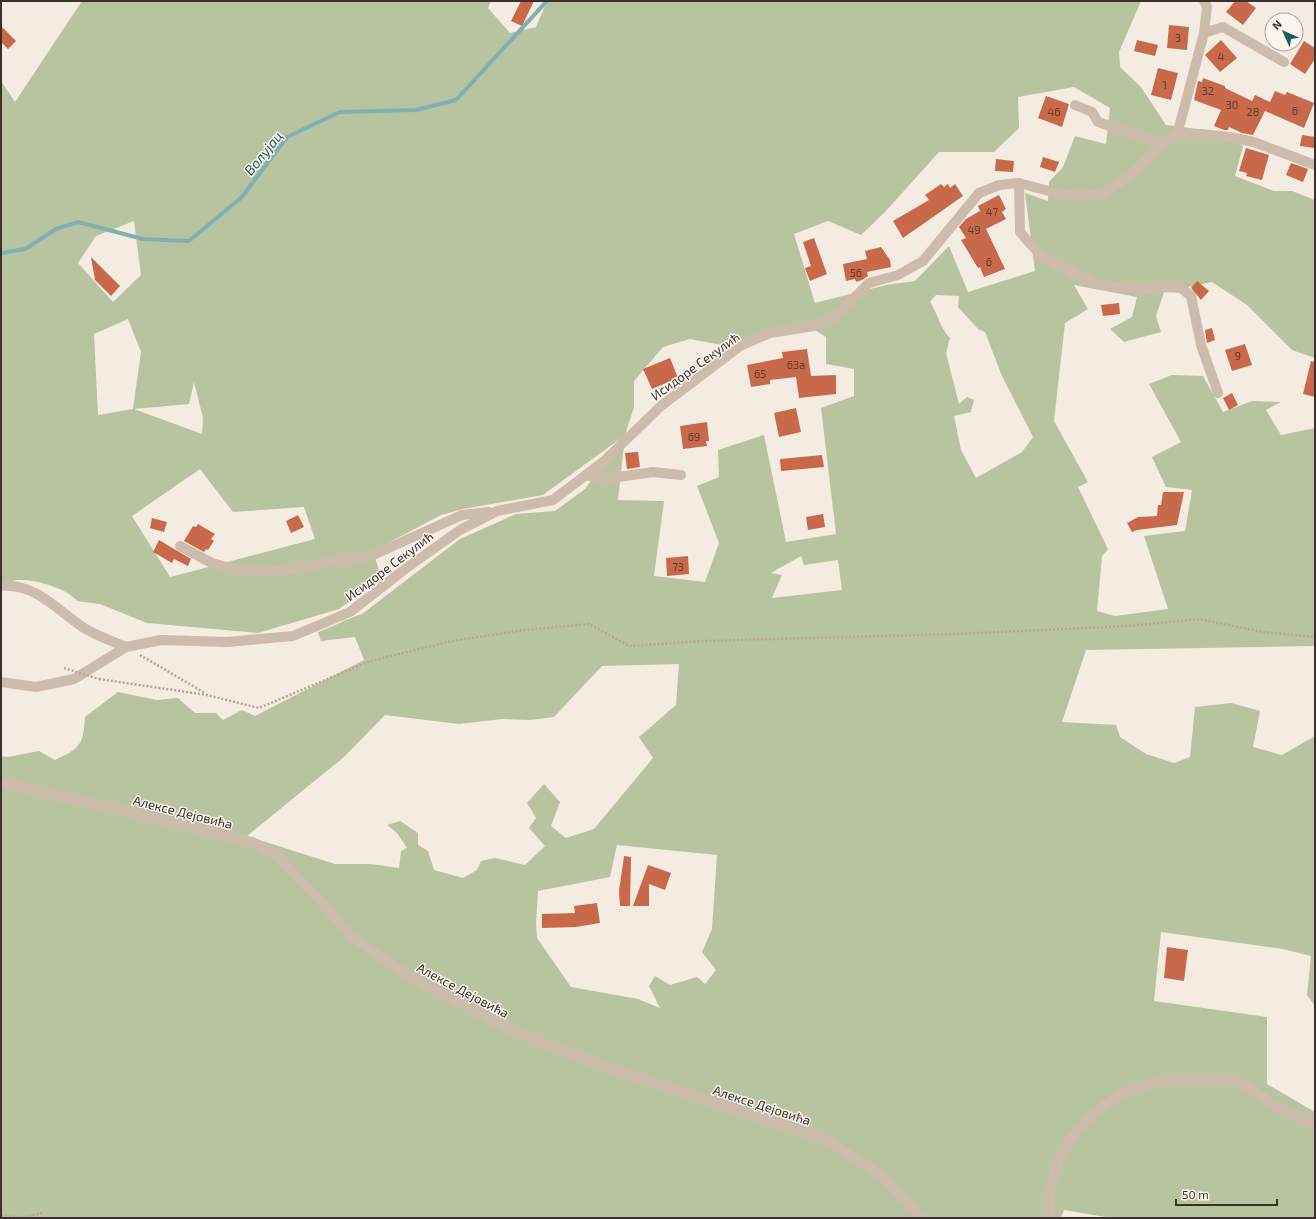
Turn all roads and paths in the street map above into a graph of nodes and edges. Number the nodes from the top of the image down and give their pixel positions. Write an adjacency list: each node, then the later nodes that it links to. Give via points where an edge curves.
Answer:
1 (1204, 1): 2 (street, via 1207,7)
2 (1204, 33): 3 (street, via 1223,27); 5 (street)
3 (1284, 62)
4 (1075, 105): 6 (street, via 1092,112 1098,122)
5 (1177, 135): 6 (street, Исидоре Секулић); 7 (street, via 1200,134 1254,142)
6 (1163, 144): 8 (street, Исидоре Секулић, via 1131,175 1102,194 1060,194)
7 (1315, 165)
8 (1018, 183): 9 (street, via 1020,232 1042,257 1096,284 1140,290 1181,288 1191,296 1201,345); 10 (street, Исидоре Секулић, via 999,185 979,193 923,261 898,275 869,283 835,317 814,326 770,333 740,346 661,406)
9 (1218, 393)
10 (586, 475): 11 (street, via 605,479 653,472); 12 (street, Исидоре Секулић, via 553,500)
11 (681, 475)
12 (497, 511): 13 (street, Исидоре Секулић, via 462,515 373,555 280,571 253,572 227,567 212,563); 16 (street, Исидоре Секулић, via 460,530 350,612 294,636 227,642 161,640)
13 (180, 546)
14 (1, 586): 16 (street, via 26,588 48,599 84,628)
15 (1315, 637): 19 (path, via 1262,632 1198,619 1121,627 629,646 589,624 524,630 452,641 370,661 259,708)
16 (126, 647): 18 (street, via 74,679 36,687); 19 (path)
17 (64, 668): 19 (path, bridge, via 99,679)
18 (1, 682)
19 (207, 695)
20 (1, 782): 24 (street, Алексе Дејовића, via 252,842 275,854 351,936 410,977 515,1032 618,1071 827,1140 882,1176)
21 (1315, 1125): 25 (street, via 1281,1110 1237,1081 1187,1079 1142,1086 1107,1103 1088,1118 1070,1138 1054,1173 1048,1201)
22 (42, 1213): 23 (path, via 22,1218)
23 (1, 1215)
24 (922, 1218)
25 (1050, 1218)

